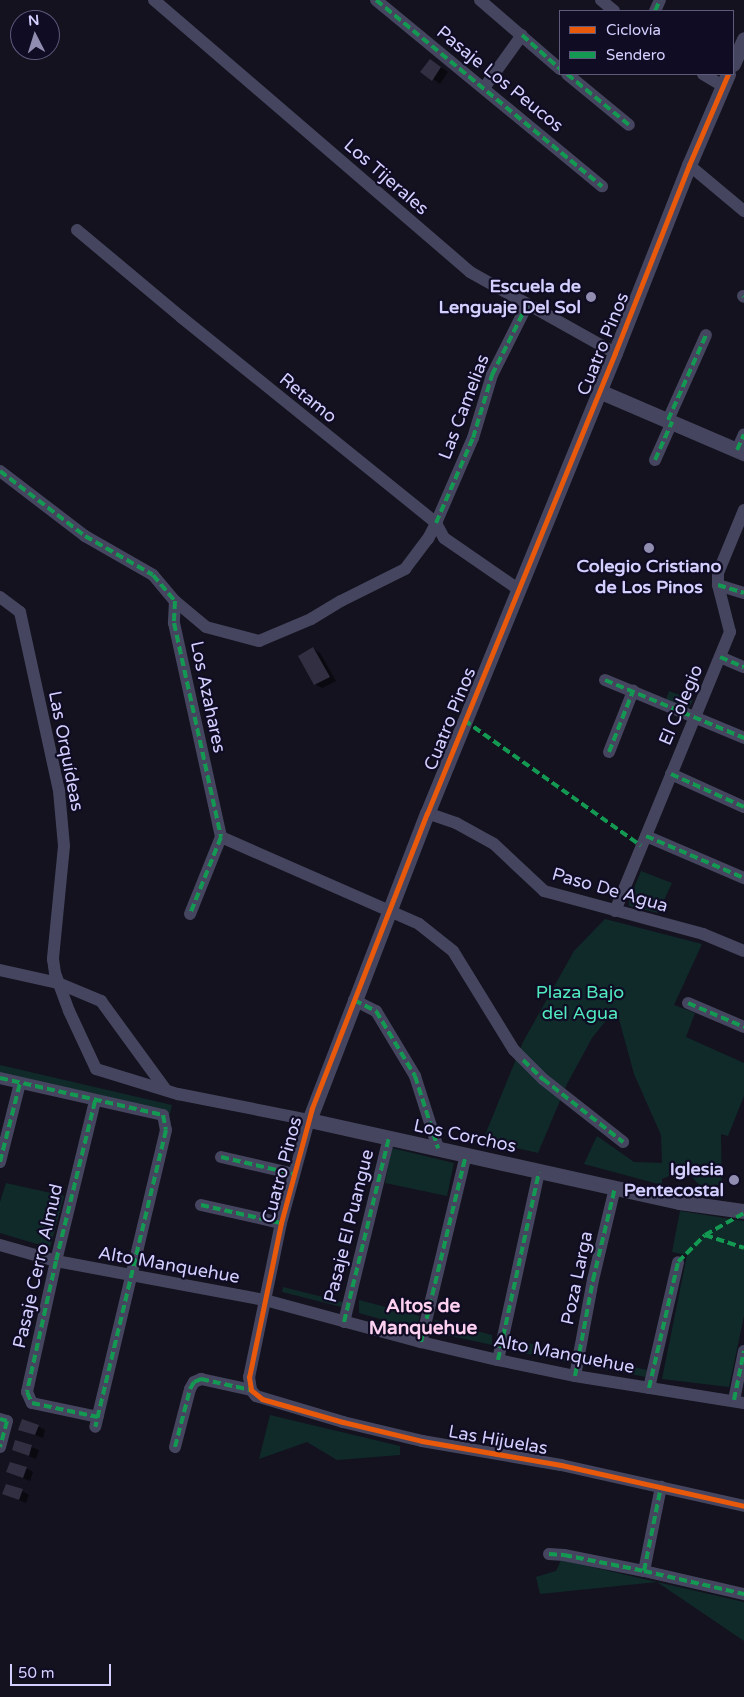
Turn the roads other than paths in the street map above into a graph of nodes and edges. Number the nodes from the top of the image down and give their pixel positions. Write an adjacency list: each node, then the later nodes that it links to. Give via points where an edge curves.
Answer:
1 (154, 0): 19 (street, Los Tijerales, via 470,272)
2 (376, 0): 13 (street, Pasaje Los Peucos)
3 (480, 0): 6 (street)
4 (601, 0): 5 (street)
5 (613, 10)
6 (522, 35): 9 (street); 13 (street)
7 (744, 39): 8 (street)
8 (734, 62)
9 (559, 68)
10 (567, 75): 14 (street)
11 (707, 75): 12 (street)
12 (725, 80): 15 (street, Cuatro Pinos)
13 (484, 88): 16 (street, Pasaje Los Peucos)
14 (629, 125)
15 (689, 165): 17 (street); 21 (street, Cuatro Pinos)
16 (602, 186)
17 (744, 212)
18 (77, 230): 29 (street, Retamo)
19 (527, 305): 21 (street, Los Tijerales); 29 (street, Las Camelias, via 492,375 473,438)
20 (706, 336): 23 (street)
21 (615, 353): 22 (street, Cuatro Pinos)
22 (599, 391): 23 (street); 31 (street, Cuatro Pinos)
23 (670, 421): 25 (street); 26 (street)
24 (744, 434): 25 (street)
25 (740, 452)
26 (655, 460)
27 (0, 471): 34 (street, via 85,536 153,575)
28 (744, 510): 30 (street, El Colegio, via 718,572)
29 (436, 523): 31 (street, Retamo, via 444,538); 34 (street, Las Camelias, via 405,569 311,619 259,641 206,627)
30 (718, 586): 32 (street); 35 (street, El Colegio, via 730,632)
31 (518, 589): 44 (street, Cuatro Pinos)
32 (744, 593)
33 (0, 597): 53 (street, Las Orquídeas, via 20,612 59,790 64,846 53,959)
34 (175, 601): 46 (street, Los Azahares, via 174,624)
35 (720, 657): 36 (street); 39 (street, El Colegio)
36 (744, 667)
37 (605, 680): 38 (street)
38 (633, 691): 39 (street); 41 (street)
39 (695, 717): 40 (street); 42 (street, El Colegio)
40 (744, 738)
41 (609, 752)
42 (671, 774): 43 (street); 45 (street, El Colegio)
43 (744, 807)
44 (427, 812): 48 (street, Cuatro Pinos); 49 (street, Paso De Agua, via 456,822 494,844 544,891)
45 (646, 836): 47 (street); 49 (street, El Colegio)
46 (221, 837): 48 (street); 50 (street)
47 (744, 878)
48 (388, 909): 54 (street, Cuatro Pinos); 63 (street, via 420,924 453,951 514,1050 543,1079)
49 (615, 911): 51 (street, Paso De Agua, via 703,934)
50 (190, 914)
51 (744, 951)
52 (0, 970): 53 (street)
53 (58, 983): 59 (street, via 101,1001); 59 (street, Las Orquídeas, via 96,1069)
54 (354, 1000): 61 (street, Cuatro Pinos); 64 (street, via 376,1011 415,1076)
55 (688, 1003): 56 (street)
56 (744, 1026)
57 (0, 1078): 58 (street)
58 (20, 1083): 60 (street); 67 (street)
59 (172, 1092): 61 (street, Los Corchos)
60 (95, 1100): 75 (street, Pasaje Cerro Almud); 77 (street, via 163,1116 166,1130)
61 (308, 1120): 62 (street, Los Corchos); 69 (street, Cuatro Pinos)
62 (389, 1138): 64 (street, Los Corchos); 79 (street, Pasaje El Puangue)
63 (622, 1142)
64 (438, 1148): 65 (street, Los Corchos)
65 (466, 1155): 68 (street, Los Corchos); 80 (street)
66 (221, 1157): 69 (street)
67 (0, 1162)
68 (539, 1172): 70 (street, Los Corchos); 82 (street)
69 (294, 1174): 73 (street, Cuatro Pinos)
70 (615, 1188): 72 (street, Los Corchos, via 679,1202); 83 (street, Poza Larga)
71 (201, 1205): 73 (street)
72 (744, 1211)
73 (281, 1223): 78 (street, Cuatro Pinos)
74 (0, 1245): 75 (street, Alto Manquehue)
75 (56, 1262): 77 (street, Alto Manquehue); 77 (street, Pasaje Cerro Almud, via 27,1392 32,1403 97,1422)
76 (678, 1262): 84 (street)
77 (132, 1277): 78 (street, Alto Manquehue)
78 (265, 1300): 79 (street, Alto Manquehue); 85 (street, Cuatro Pinos, via 249,1377)
79 (344, 1322): 80 (street, Alto Manquehue)
80 (421, 1342): 82 (street, Alto Manquehue)
81 (744, 1351): 86 (street)
82 (498, 1360): 83 (street, Alto Manquehue)
83 (575, 1376): 84 (street, Alto Manquehue)
84 (649, 1388): 86 (street, Alto Manquehue)
85 (251, 1390): 89 (street, Las Hijuelas, via 201,1379 194,1382); 90 (street, Las Hijuelas, via 262,1399 422,1441 561,1465)
86 (739, 1401)
87 (0, 1419): 88 (street, via 7,1421)
88 (0, 1447)
89 (175, 1447)
90 (661, 1487): 91 (street, Las Hijuelas); 93 (street)
91 (744, 1506)
92 (549, 1554): 93 (street)
93 (644, 1571): 94 (street)
94 (744, 1594)

